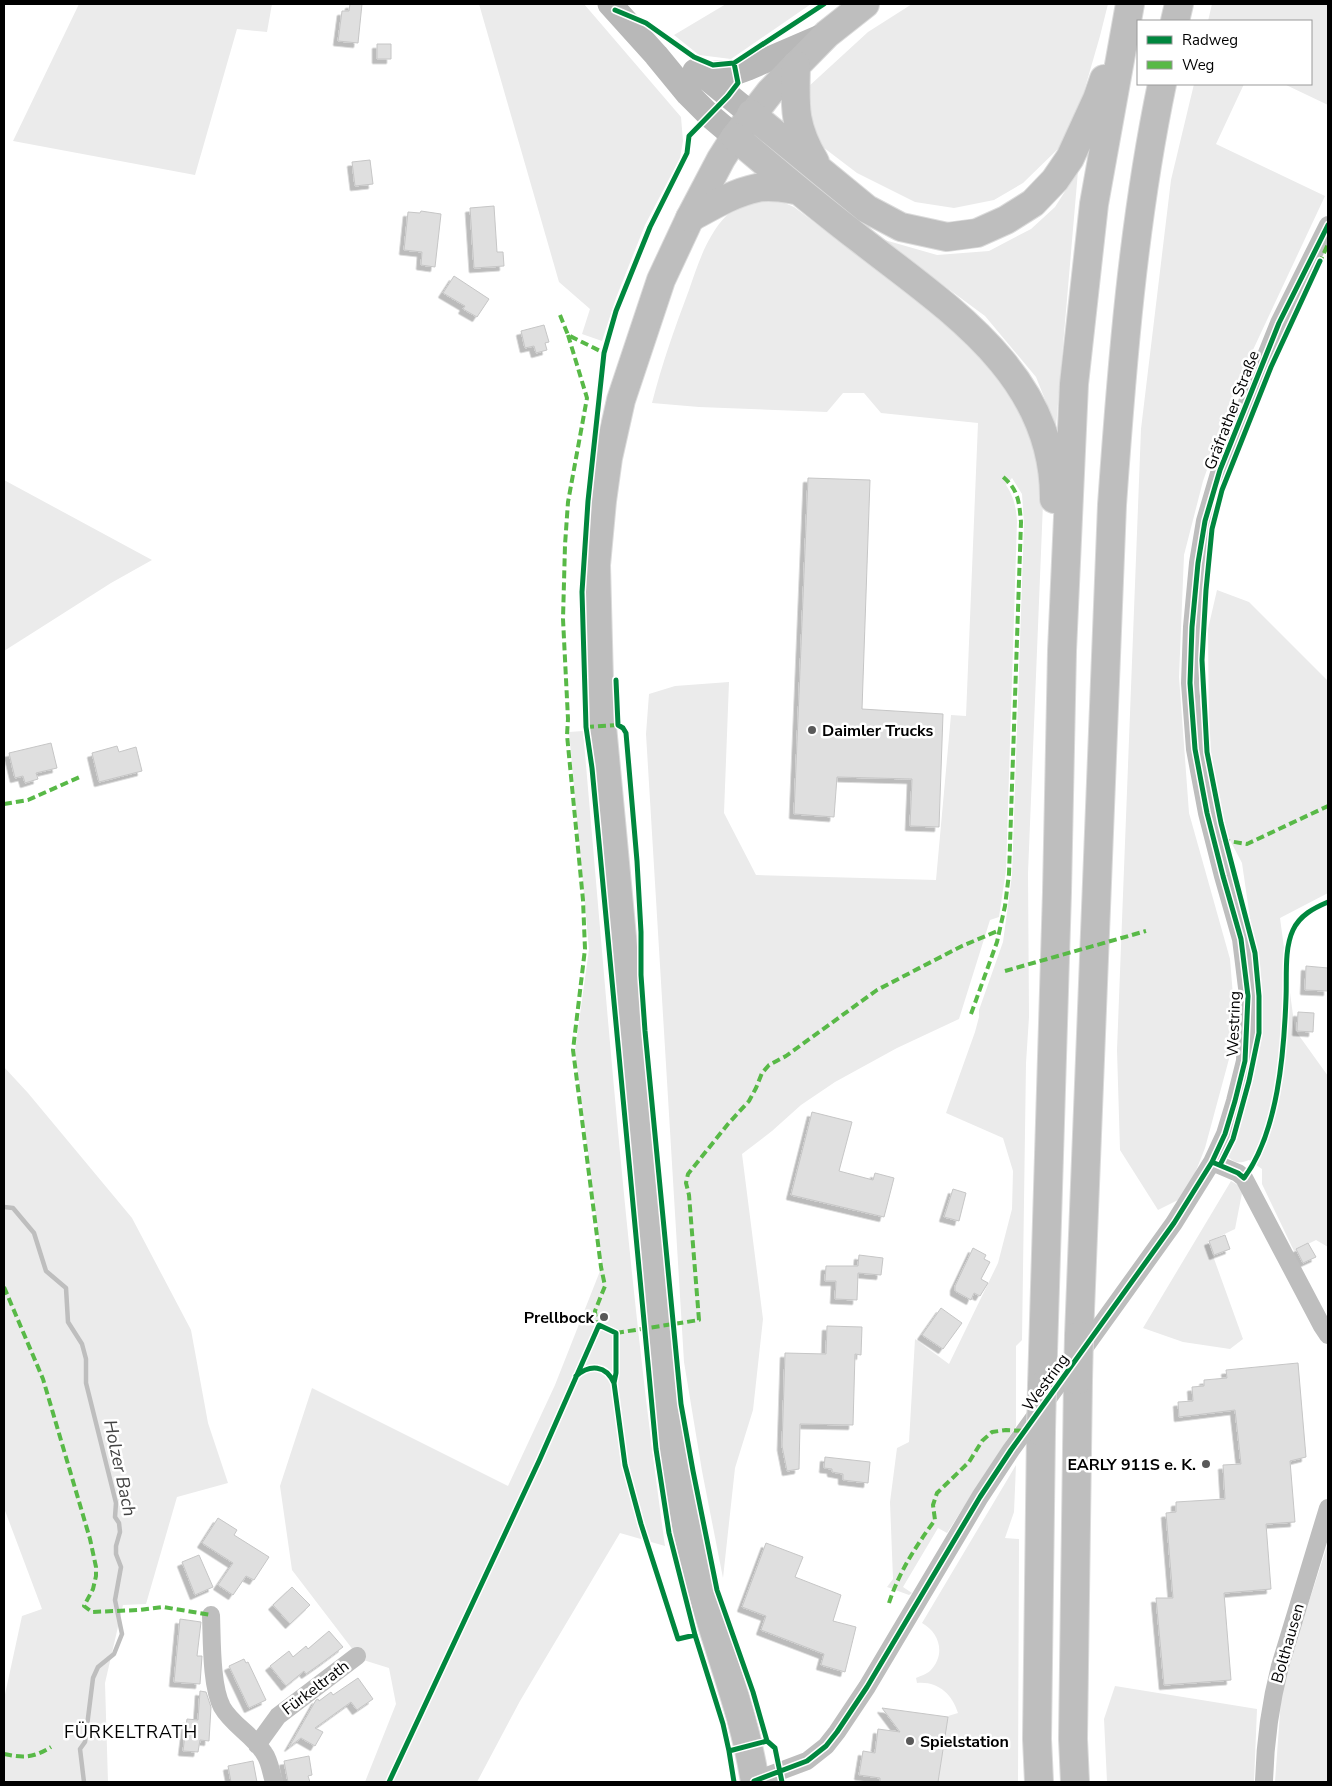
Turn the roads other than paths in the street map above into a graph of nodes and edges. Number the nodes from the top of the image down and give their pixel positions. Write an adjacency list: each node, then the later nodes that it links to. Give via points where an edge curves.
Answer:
1 (610, 4): 7 (main road)
2 (865, 4): 6 (main road)
3 (1179, 4): 5 (main road)
4 (1129, 7): 13 (main road, via 1097,100 1070,158 1033,203 1006,220 977,233 947,237 901,227 867,209); 17 (main road, via 1094,204 1074,384)
5 (1175, 20)
6 (827, 34): 8 (main road); 9 (main road, via 748,68)
7 (656, 55): 9 (main road); 12 (main road, via 688,94)
8 (796, 65): 11 (main road); 13 (main road, via 797,122 805,145)
9 (702, 74): 11 (main road)
10 (1162, 85): 28 (main road, bridge, via 1135,244 1112,505 1079,1336)
11 (752, 114): 12 (main road); 13 (main road)
12 (735, 136): 14 (main road); 15 (main road)
13 (821, 172)
14 (796, 190): 15 (main road, via 758,187 727,197); 17 (main road, via 956,314 1018,380 1038,415 1049,450 1054,484 1053,542)
15 (690, 218): 25 (main road, via 661,280 621,400 608,458 596,565 599,681 668,1422 678,1488 704,1598 747,1736)
16 (1328, 225): 18 (street, Gräfrather Straße, via 1280,322 1220,470 1205,522 1198,564 1190,683 1195,749 1207,813)
17 (1062, 651): 27 (main road, bridge, via 1041,1431)
18 (1241, 939): 19 (street, Westring, via 1248,996 1245,1061 1225,1134)
19 (1212, 1162): 20 (street, via 1244,1178); 25 (street, Westring, via 1155,1251 985,1489 837,1732 807,1761)
20 (1328, 1335)
21 (1328, 1508): 29 (street, Bolthausen, via 1280,1666 1268,1729)
22 (212, 1615): 24 (street, via 219,1700 223,1709)
23 (357, 1656): 24 (street, Fürkeltrath, via 278,1716)
24 (257, 1745): 26 (street, via 268,1759)
25 (754, 1781)
26 (274, 1782)
27 (1039, 1782)
28 (1075, 1782)
29 (1264, 1782)

